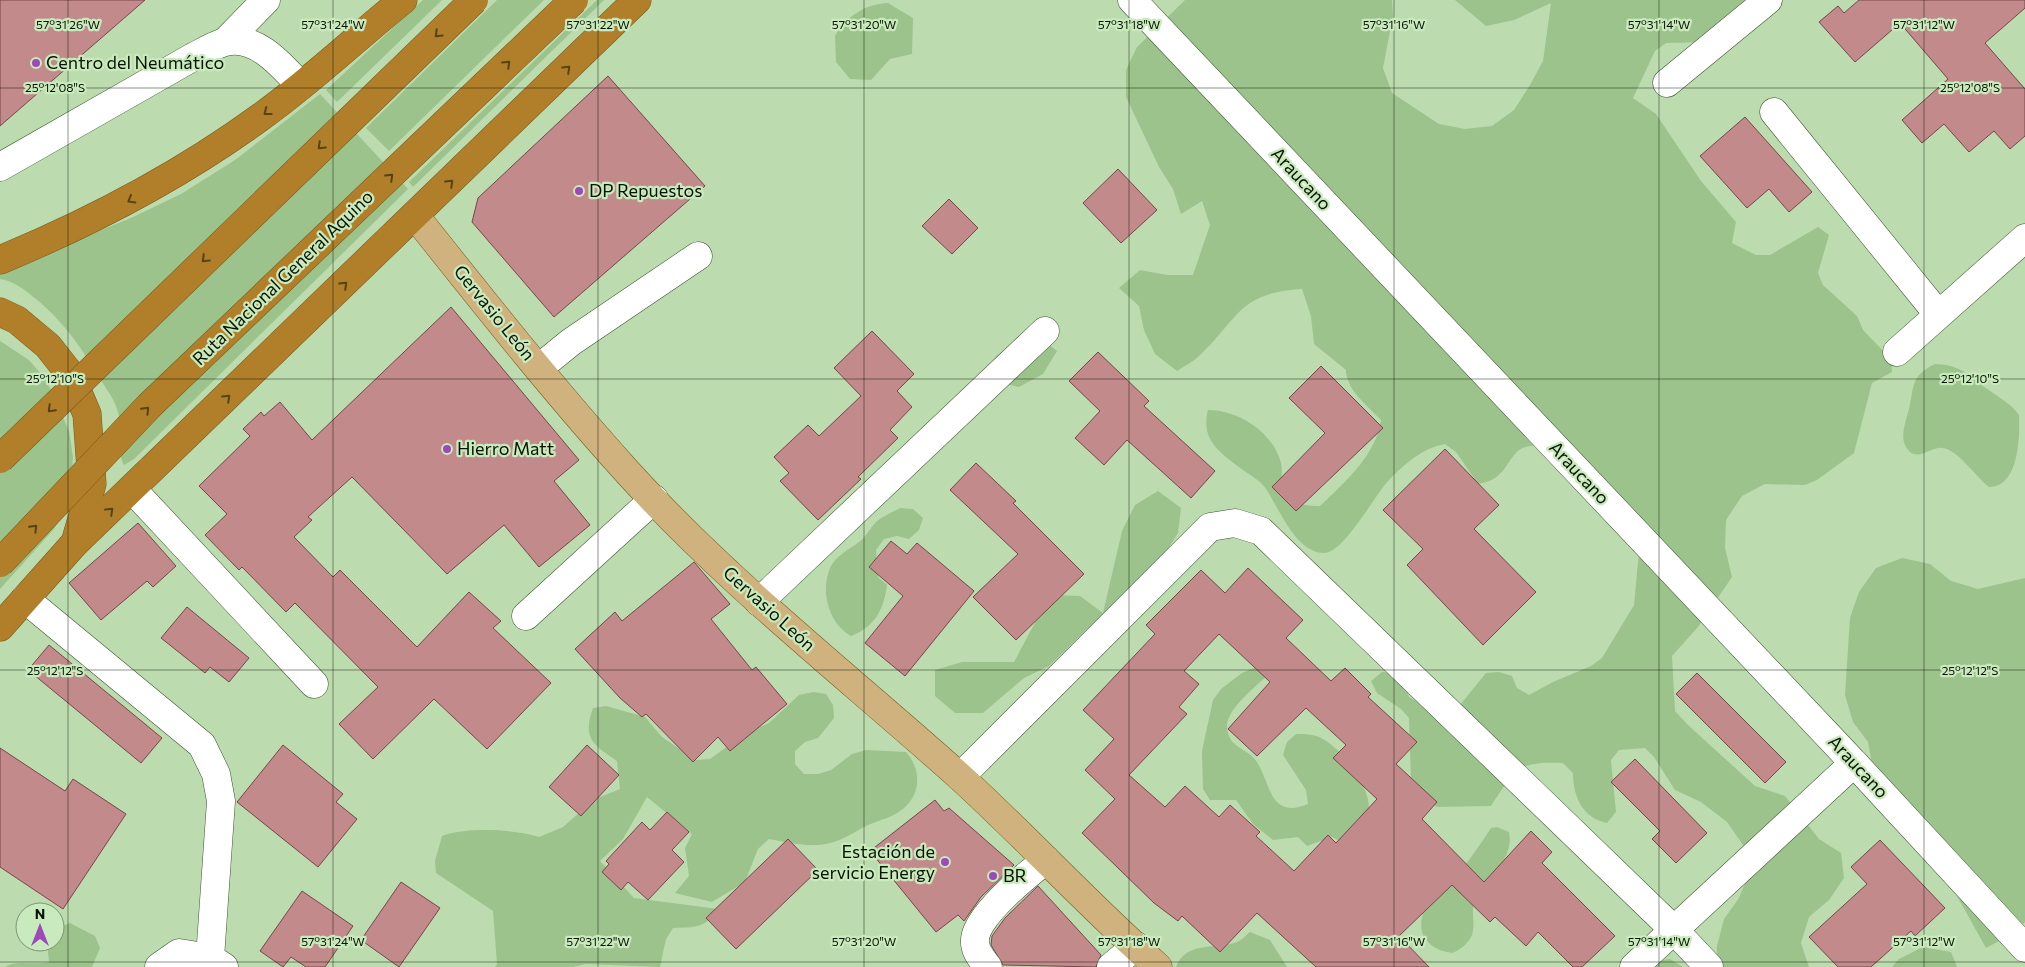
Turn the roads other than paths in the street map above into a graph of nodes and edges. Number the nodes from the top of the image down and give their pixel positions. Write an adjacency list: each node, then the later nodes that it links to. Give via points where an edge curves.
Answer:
1 (266, 0): 9 (street)
2 (392, 0): 10 (main road)
3 (403, 0): 10 (highway)
4 (474, 0): 24 (highway, one-way to 24, bridge)
5 (574, 0): 28 (highway, Ruta Nacional General Aquino, one-way to 5, bridge, via 150,405)
6 (637, 0): 15 (highway, one-way to 6)
7 (1132, 0): 34 (street, Araucano)
8 (1768, 0): 11 (street)
9 (226, 41): 12 (street, via 251,44 276,59); 14 (street)
10 (331, 59): 12 (highway)
11 (1667, 83)
12 (300, 86): 18 (highway, one-way to 18, via 227,142 141,194)
13 (1774, 112): 20 (street)
14 (0, 167)
15 (416, 217): 23 (main road, Gervasio León); 25 (highway, one-way to 15)
16 (2025, 238): 20 (street)
17 (698, 256): 23 (street, via 571,342)
18 (0, 260)
19 (0, 312): 27 (highway, via 17,320 48,346 70,374 87,414 92,484)
20 (1938, 314): 22 (street)
21 (1046, 331): 30 (street)
22 (1897, 352)
23 (539, 368): 26 (main road, Gervasio León)
24 (0, 459)
25 (132, 489): 27 (highway, one-way to 25); 33 (street)
26 (654, 499): 30 (main road, Gervasio León); 31 (street)
27 (74, 544): 29 (highway)
28 (0, 564)
29 (25, 600): 32 (highway); 41 (street, via 202,745 216,774 221,801)
30 (759, 602): 35 (main road, Gervasio León)
31 (526, 616)
32 (0, 627)
33 (314, 684)
34 (1854, 763): 37 (street); 39 (street, Araucano)
35 (960, 777): 36 (main road, Gervasio León); 37 (street, via 1210,527 1235,523 1261,531)
36 (1046, 860): 38 (main road, Gervasio León); 42 (street, via 1012,887 981,924 974,939 979,956)
37 (1673, 929): 45 (street); 46 (street)
38 (1136, 946): 43 (street); 44 (main road, Gervasio León)
39 (2025, 948)
40 (169, 960): 41 (street)
41 (217, 962)
42 (988, 967)
43 (1111, 967)
44 (1158, 967)
45 (1634, 967)
46 (1710, 967)

